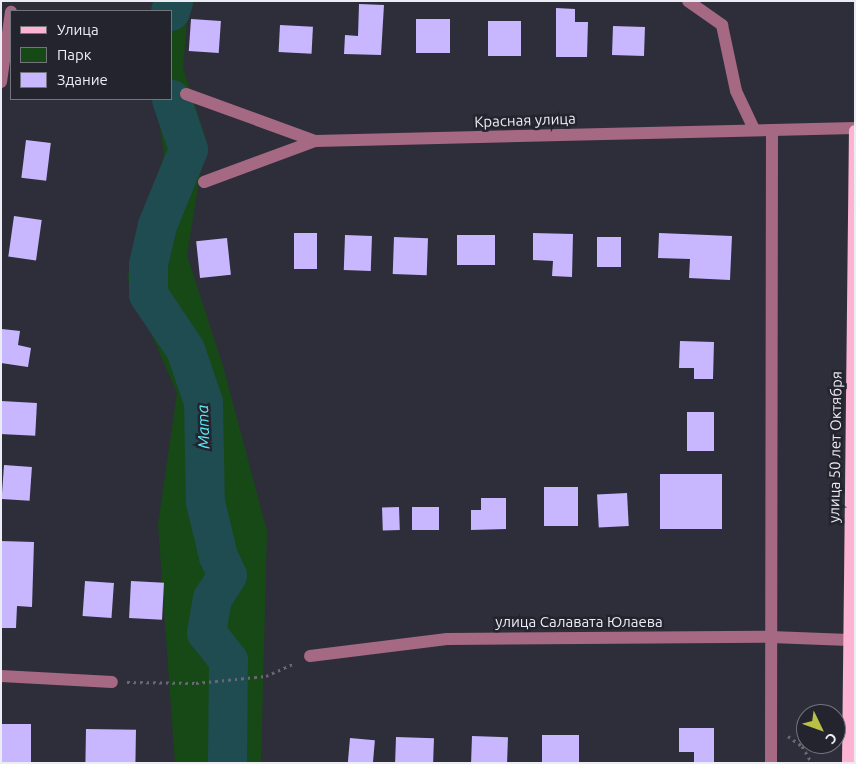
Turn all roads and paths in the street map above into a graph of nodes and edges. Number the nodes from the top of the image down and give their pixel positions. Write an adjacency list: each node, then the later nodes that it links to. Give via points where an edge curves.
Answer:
1 (688, 1): 5 (street, via 722,25 736,91)
2 (10, 19): 3 (street)
3 (1, 82)
4 (186, 94): 8 (street)
5 (754, 129): 7 (street, Красная улица); 8 (street, Красная улица)
6 (855, 129): 7 (street, Красная улица); 11 (main road, улица 50 лет Октября)
7 (772, 130): 10 (street)
8 (315, 142): 9 (street, Красная улица)
9 (204, 182)
10 (771, 637): 11 (street, улица Салавата Юлаева); 12 (street, улица Салавата Юлаева, via 447,639); 15 (street)
11 (849, 640): 18 (main road, улица 50 лет Октября)
12 (310, 656): 14 (path, via 266,676 196,683)
13 (1, 676): 14 (street)
14 (112, 682)
15 (771, 725): 16 (street); 17 (path, via 802,746)
16 (772, 763)
17 (812, 763)
18 (848, 763)

